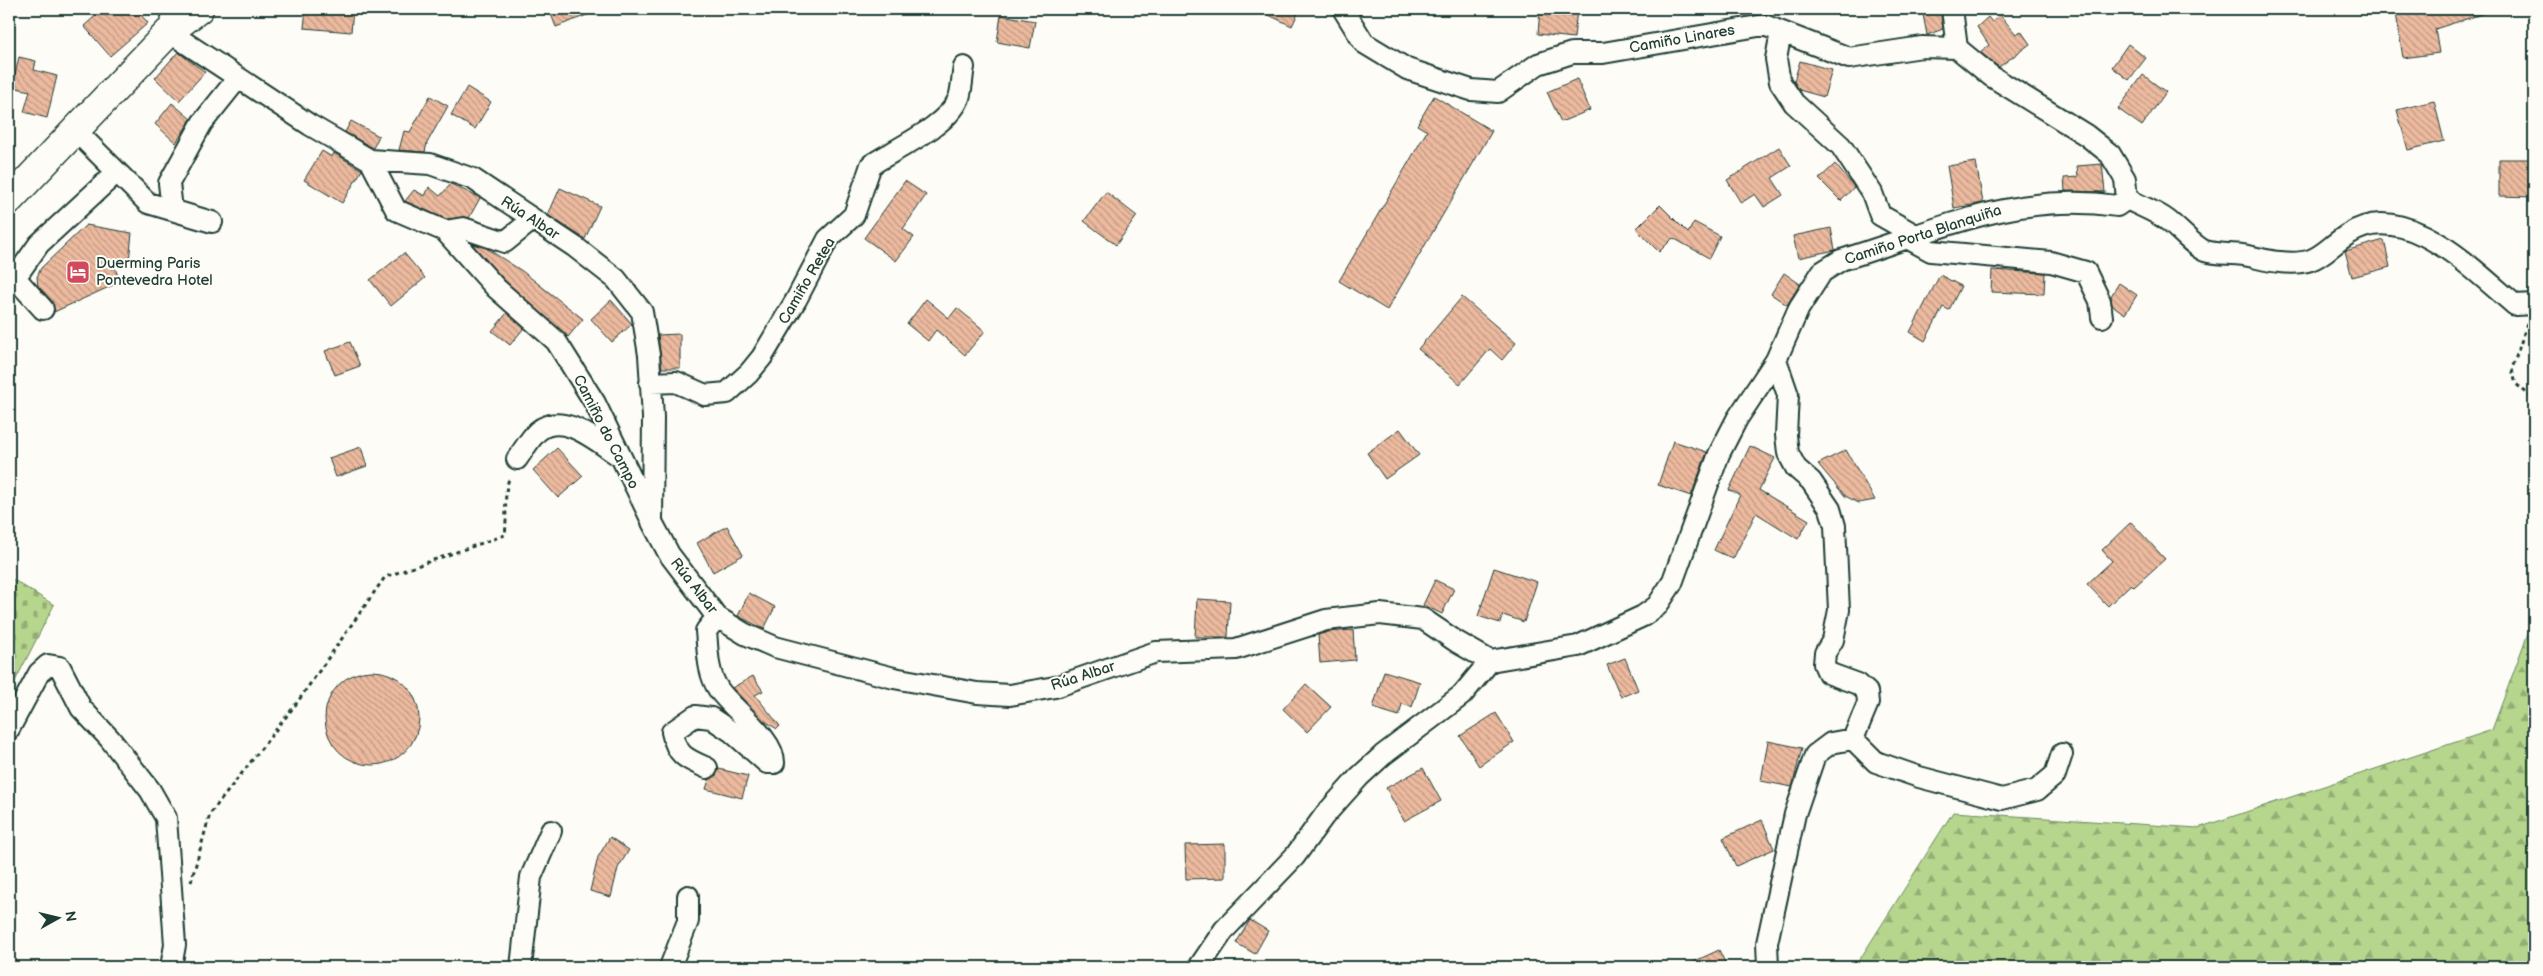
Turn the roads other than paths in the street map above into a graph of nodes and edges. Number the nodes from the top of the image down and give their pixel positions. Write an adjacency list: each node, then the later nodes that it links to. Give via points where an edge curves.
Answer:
1 (199, 9): 4 (main road)
2 (1343, 9): 5 (street, Camiño Linares, via 1364,43 1407,69 1472,90 1498,92 1538,64 1572,54 1603,53)
3 (1952, 9): 6 (street)
4 (172, 20): 8 (street, Rúa Albar); 9 (main road)
5 (1771, 22): 6 (street, via 1849,58 1922,47); 18 (street, via 1780,82 1794,102 1841,146 1872,193 1880,215)
6 (1957, 48): 12 (street, via 1991,76 2110,154 2125,179)
7 (964, 67): 24 (street, Camiño Retea, via 959,98 949,113 870,165 854,215 828,239 762,357 748,373 727,393 705,394 676,382)
8 (238, 78): 10 (street, Rúa Albar); 14 (street, via 202,123 169,183)
9 (75, 130): 11 (street); 13 (main road)
10 (370, 160): 15 (street, Rúa Albar, via 430,164 473,179); 17 (street, Camiño do Campo, via 396,210)
11 (116, 172): 14 (street, via 148,204); 19 (street, via 39,244)
12 (2127, 199): 18 (street, Camiño Porta Blanquiña, via 2117,206 2066,201 1987,212); 20 (street, via 2166,219 2204,251 2280,262 2320,257 2347,234 2363,226 2385,223 2404,226 2436,242 2515,305)
13 (9, 200)
14 (172, 210): 16 (street)
15 (532, 220): 17 (street, via 505,242 464,228); 24 (street, Rúa Albar, via 575,247 616,279 642,312)
16 (212, 222)
17 (445, 230): 25 (street, Camiño do Campo, via 496,288 556,341 595,403)
18 (1913, 238): 22 (street, via 1931,251 2051,262 2086,272 2100,301); 23 (street, Camiño Porta Blanquiña, via 1841,260 1822,272 1800,308)
19 (12, 274): 21 (street)
20 (2534, 304)
21 (43, 309)
22 (2102, 317)
23 (1776, 360): 29 (street, Camiño Porta Blanquiña, via 1737,419 1719,454 1672,583 1657,606 1643,616 1578,646); 31 (street, via 1788,395 1788,453 1796,468 1811,481 1830,509 1835,526 1839,610 1824,664 1828,673 1858,684 1867,692 1868,703)
24 (650, 383): 27 (street, Rúa Albar)
25 (620, 456): 26 (street, via 571,426 555,423 538,431); 27 (street, Camiño do Campo)
26 (516, 459)
27 (652, 522): 28 (street, Rúa Albar, via 669,554)
28 (717, 617): 29 (street, Rúa Albar, via 775,647 894,678 977,693 1010,695 1055,687 1156,652 1236,648 1326,620 1380,614 1424,620); 33 (street, via 706,631 709,666 718,690 757,732 774,756 774,763 767,763 711,718 695,716 672,732 674,743 678,752)
29 (1490, 660): 39 (street, via 1462,695 1359,777 1324,816 1295,856 1224,930)
30 (9, 729): 36 (street, via 39,673 48,665 60,667 81,708 150,790 166,818 175,945)
31 (1853, 739): 32 (street, via 1876,762 2002,799 2037,790 2055,775); 40 (street, via 1831,744 1815,755 1795,814 1767,943)
32 (2062, 754)
33 (707, 768)
34 (551, 831): 37 (street, via 531,878)
35 (688, 896): 38 (street, via 688,921)
36 (170, 967)
37 (521, 967)
38 (670, 967)
39 (1199, 967)
40 (1768, 967)

